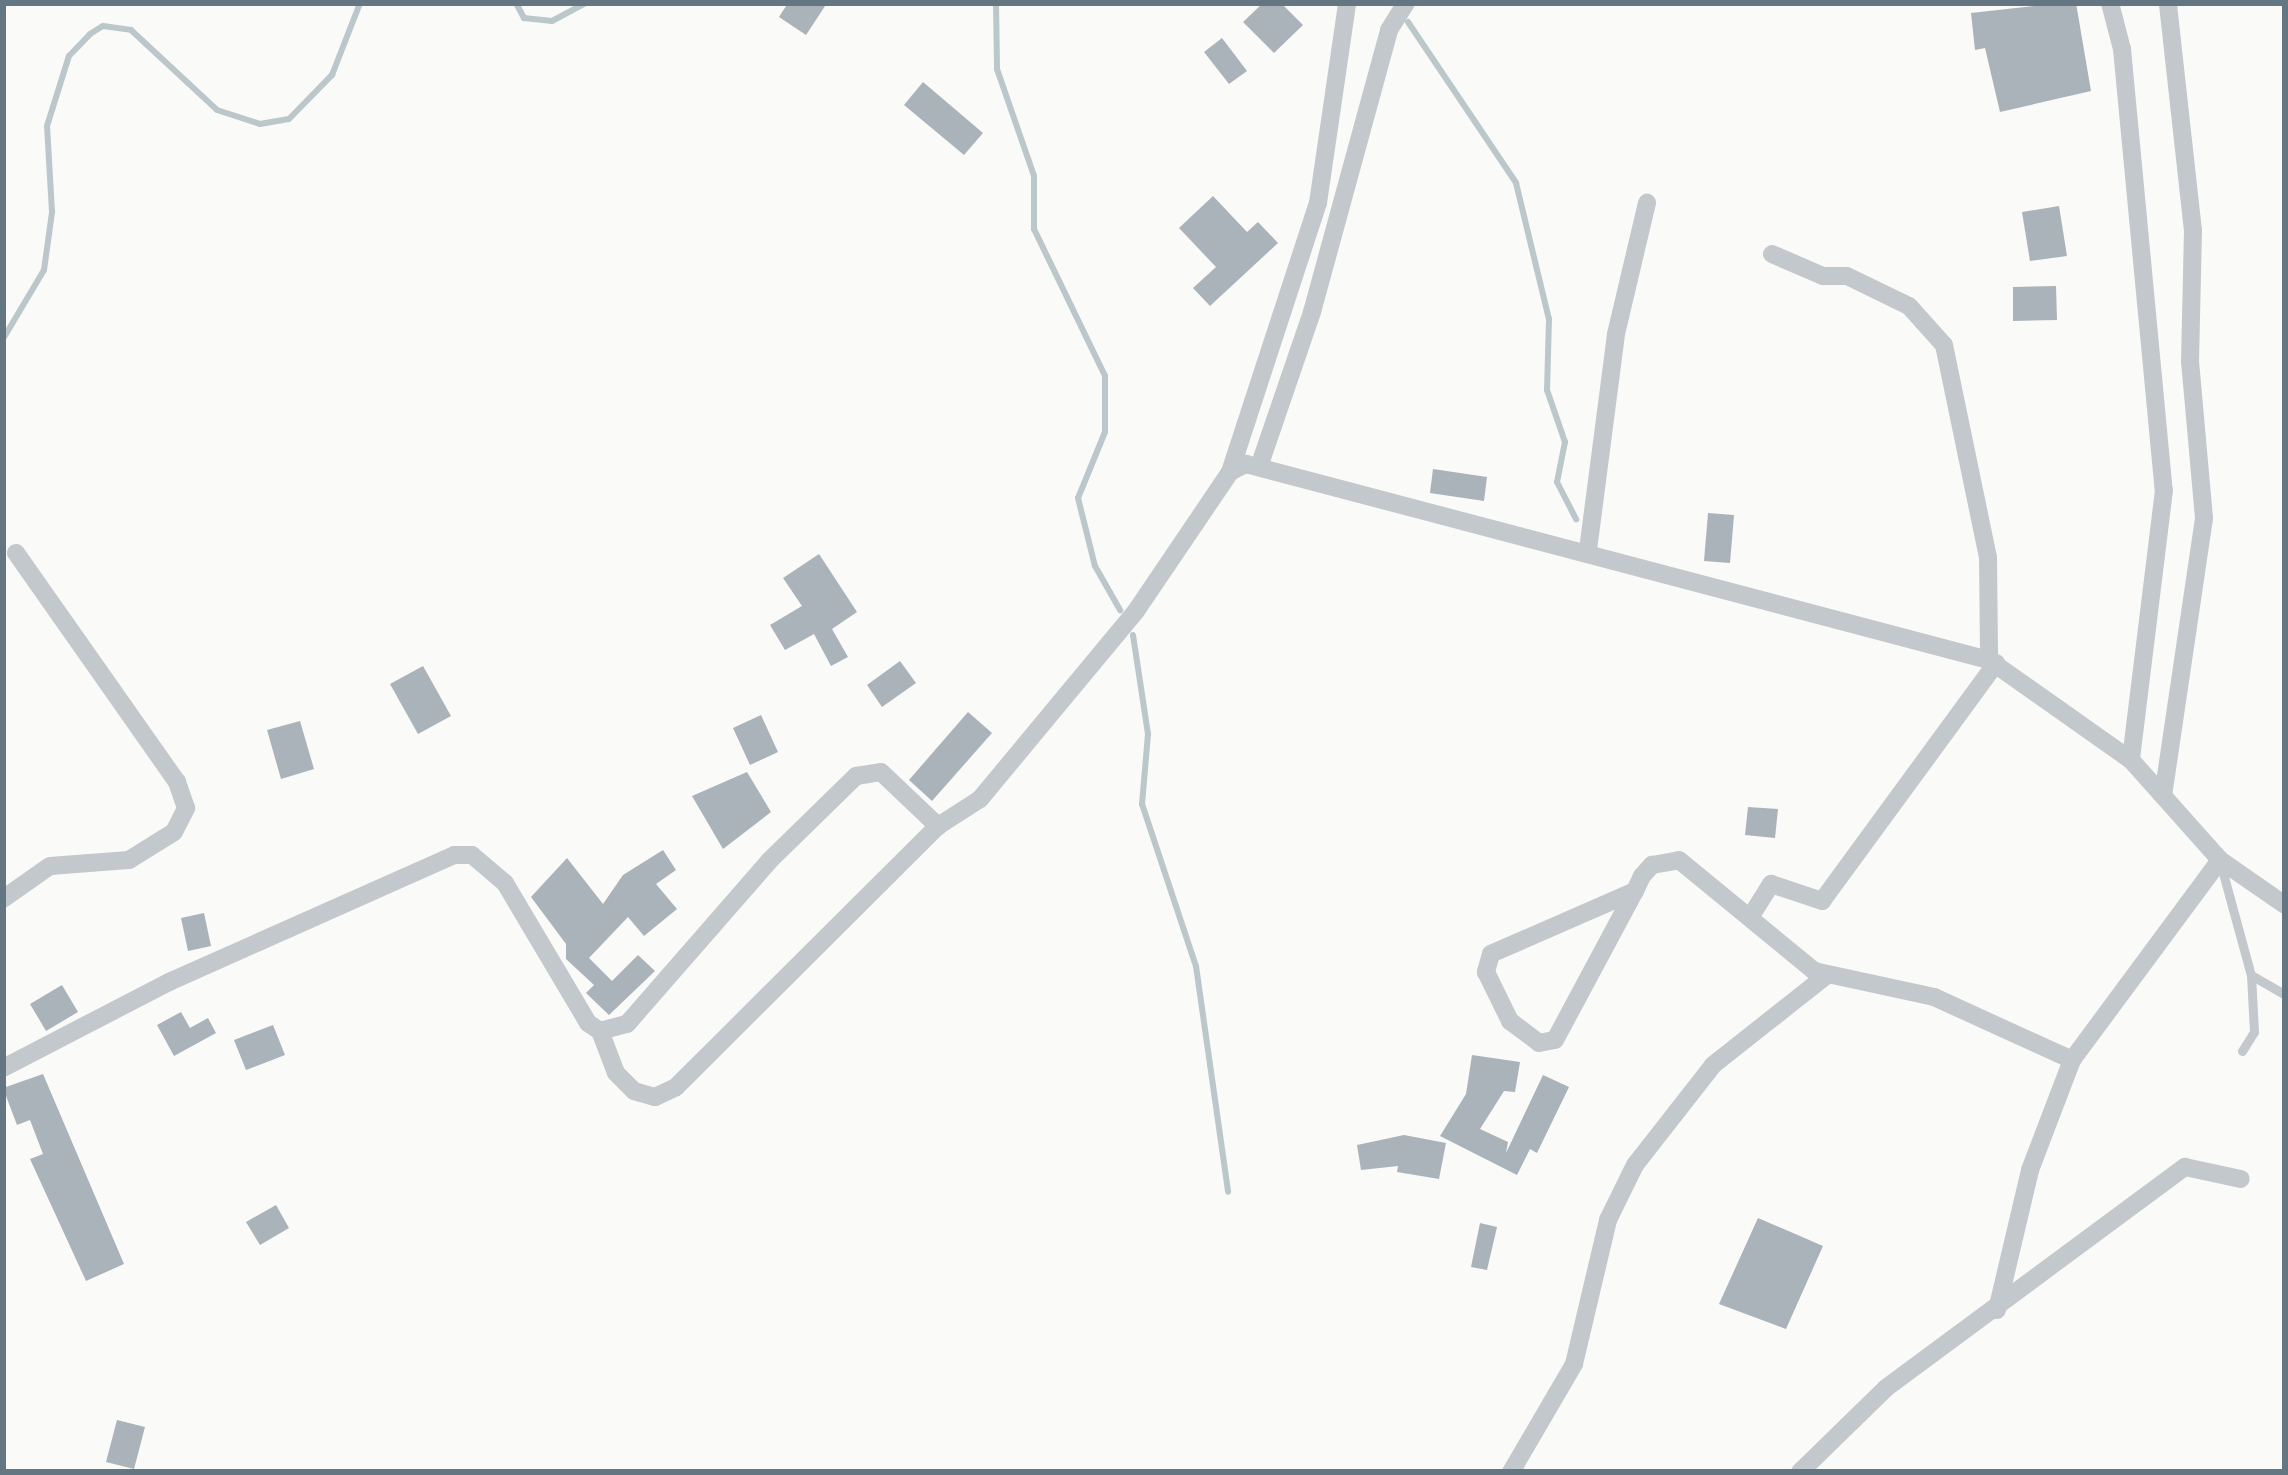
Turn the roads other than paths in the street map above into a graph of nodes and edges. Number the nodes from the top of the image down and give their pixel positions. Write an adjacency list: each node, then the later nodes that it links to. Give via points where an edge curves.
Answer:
1 (1347, 3): 8 (street, via 1318,203)
2 (1406, 3): 7 (street, via 1389,30 1312,311)
3 (2110, 3): 12 (street, via 2122,49 2164,490)
4 (2168, 3): 13 (street, via 2193,231 2190,362 2204,518)
5 (1647, 203): 9 (street, via 1616,334)
6 (1772, 254): 11 (street, via 1889,296 1925,318 1944,345 1988,557)
7 (1260, 464): 8 (street); 9 (street)
8 (1230, 472): 14 (street, via 1122,629 980,799)
9 (1588, 550): 11 (street)
10 (16, 553): 17 (street, via 63,611 186,808 174,832 129,860 50,866)
11 (1992, 662): 12 (street); 19 (street, via 1822,901 1771,884)
12 (2131, 760): 13 (street)
13 (2163, 796): 15 (street)
14 (938, 826): 23 (street, via 881,772 856,776 769,860 627,1024); 23 (street, via 676,1087 655,1097 634,1091 616,1073)
15 (2220, 860): 18 (street); 21 (lane); 25 (street)
16 (1634, 891): 16 (street, via 1555,1040 1540,1043 1510,1021 1486,972 1491,954); 19 (street, via 1652,865 1679,860)
17 (3, 899)
18 (2285, 905)
19 (1751, 916): 20 (street)
20 (1827, 975): 25 (street, via 1934,997); 29 (street, via 1713,1065 1634,1165 1608,1220 1574,1364)
21 (2251, 975): 22 (lane); 24 (lane, via 2254,1031)
22 (2285, 995)
23 (600, 1031): 26 (street, via 564,992 505,883 472,856 454,856 169,982)
24 (2242, 1052)
25 (2072, 1060): 28 (street, via 2030,1170)
26 (3, 1068)
27 (2241, 1179): 28 (street, via 2185,1167)
28 (1997, 1310): 30 (street, via 1886,1388)
29 (1511, 1472)
30 (1800, 1472)

